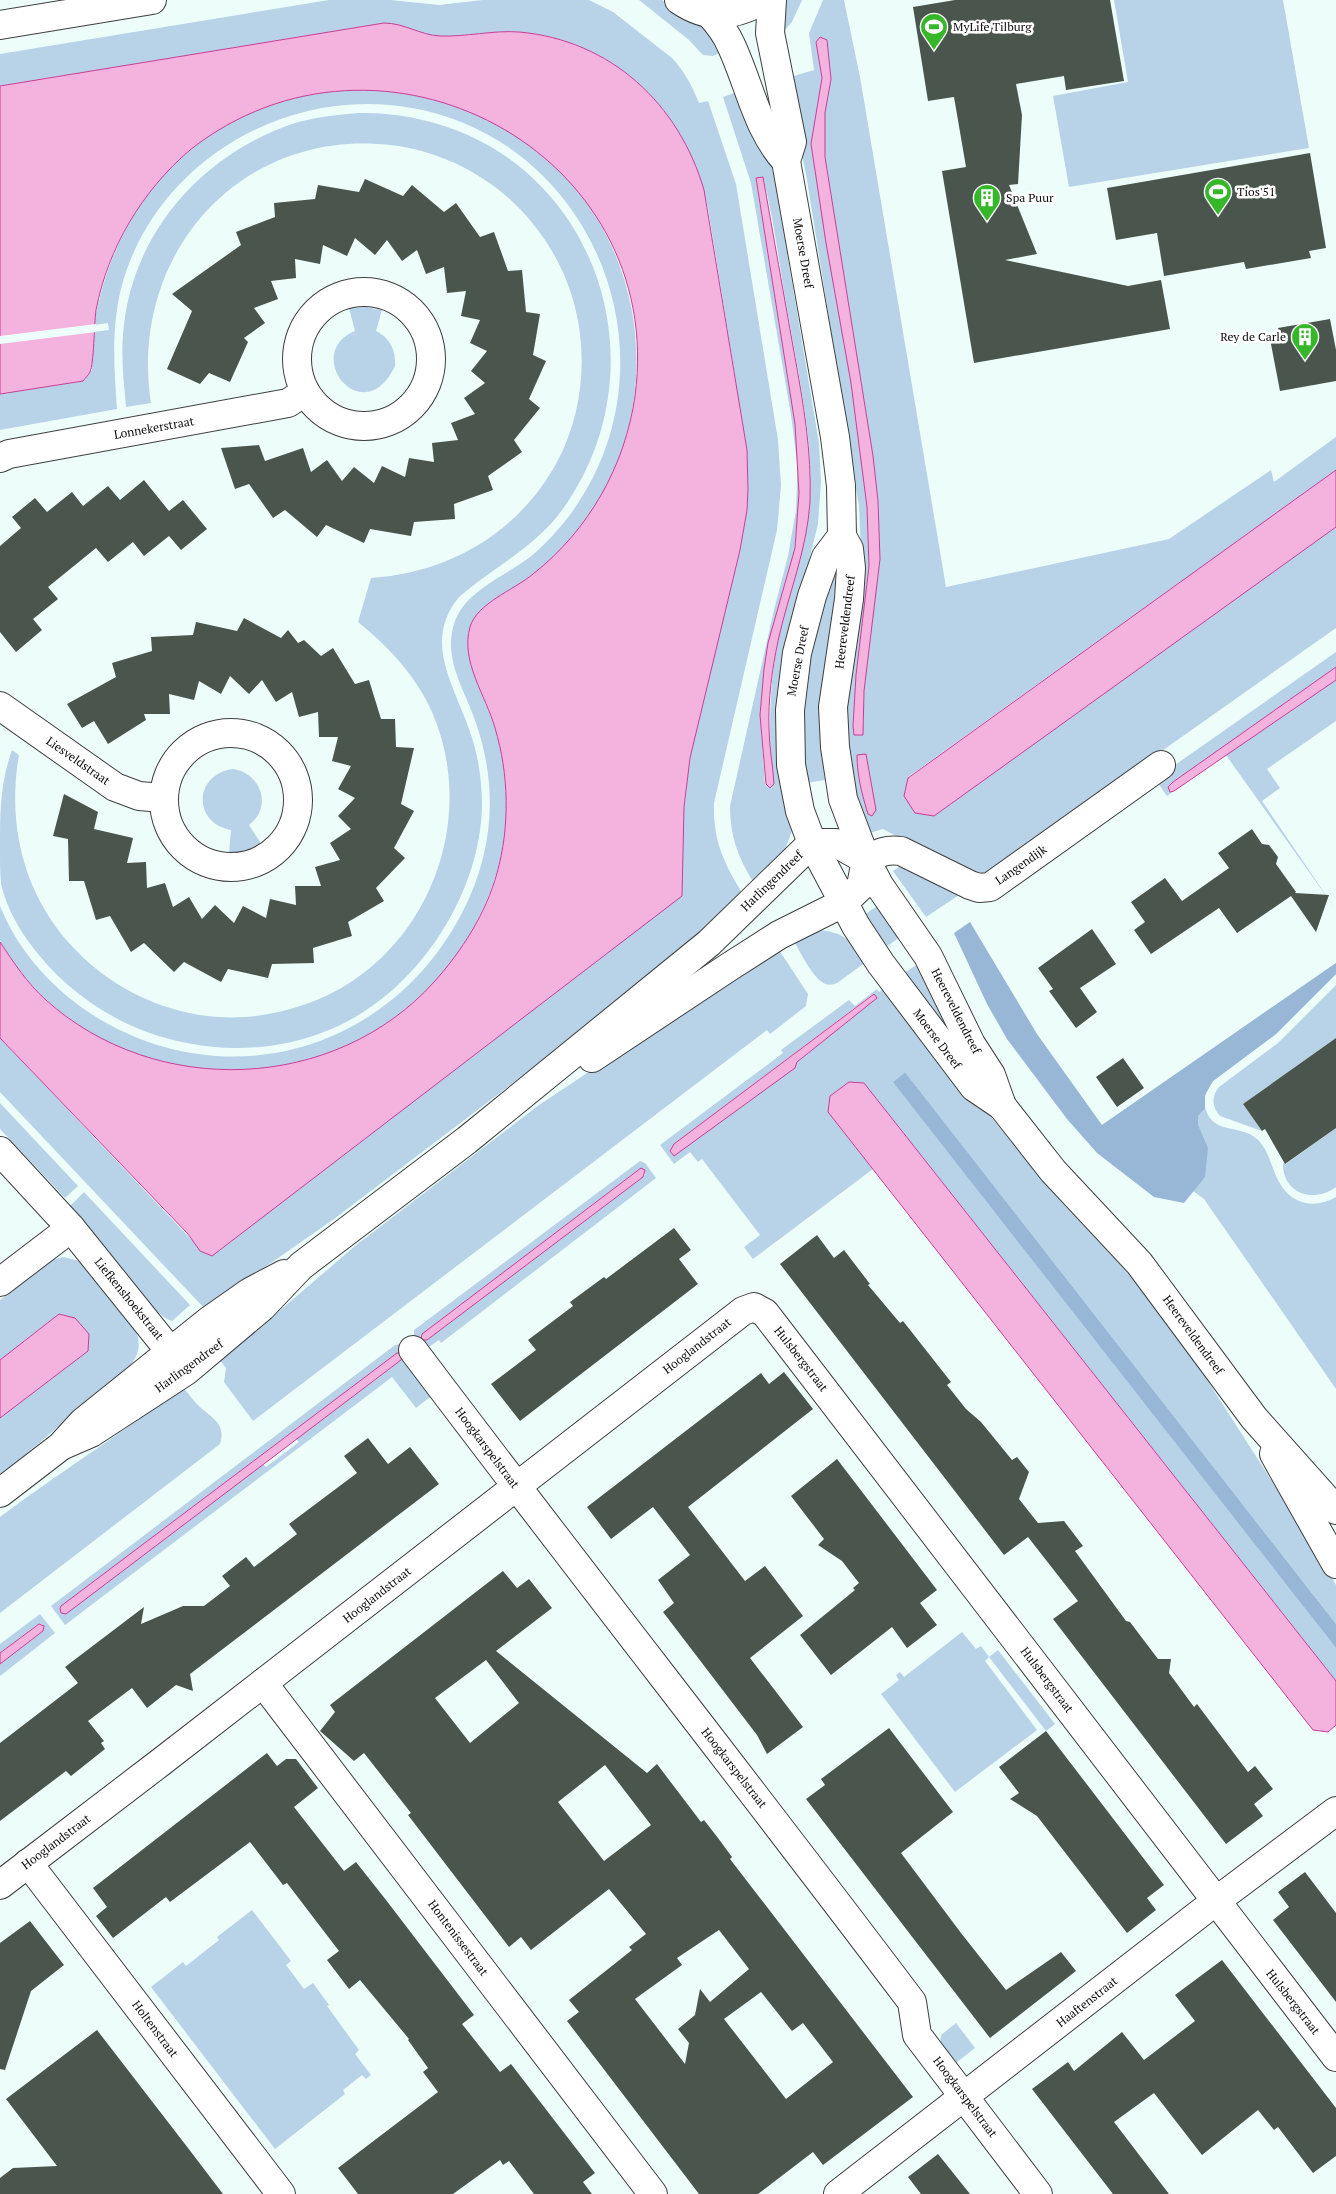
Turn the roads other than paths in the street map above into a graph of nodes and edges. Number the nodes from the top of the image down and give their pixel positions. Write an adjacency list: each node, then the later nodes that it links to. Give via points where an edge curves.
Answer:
1 (152, 0): 6 (street)
2 (679, 0): 5 (street)
3 (764, 0): 5 (street, via 743,11 722,15)
4 (772, 0): 7 (street, Moerse Dreef, via 770,33 792,142)
5 (709, 12): 7 (street, Moerse Dreef, via 724,30 774,148)
6 (0, 25)
7 (786, 161): 10 (street, Moerse Dreef, via 835,437 841,486)
8 (305, 392): 8 (street, via 329,417 345,424 380,424 396,418 410,408 428,378 431,361 423,328 400,302 384,295 368,292 333,300 318,310 299,340 296,358); 9 (street, Lonnekerstraat, via 288,403)
9 (0, 458)
10 (842, 536): 14 (street, Moerse Dreef, via 826,557 812,596 797,653 790,710 791,765 800,811); 15 (street, Heereveldendreef, via 849,549 851,568 833,707 835,747 843,799)
11 (0, 706): 13 (street, Liesveldstraat, via 115,787 139,796)
12 (1161, 765): 15 (street, Langendijk, via 990,887 970,885 901,851 880,852)
13 (163, 798): 13 (street, via 168,824 182,847 196,858 230,868 248,866 278,848 290,833 297,815 299,796 287,761 274,747 258,737 223,732 193,743 181,754 172,767)
14 (812, 843): 15 (street, Harlingendreef, via 836,843); 16 (street, Moerse Dreef); 18 (street, Harlingendreef, via 708,943)
15 (866, 860): 16 (street, Harlingendreef, via 861,886); 17 (street, Heereveldendreef, via 879,885 928,956 971,1044 991,1075)
16 (843, 903): 17 (street, Moerse Dreef, via 881,964 974,1088); 18 (street, Harlingendreef, via 779,935 728,967)
17 (1002, 1106): 25 (street, Heereveldendreef, via 1053,1170 1139,1263)
18 (467, 1140): 24 (street, Harlingendreef, via 301,1266 250,1292 210,1320)
19 (0, 1151): 20 (street, Liefkenshoekstraat)
20 (71, 1228): 21 (street); 24 (street, Liefkenshoekstraat)
21 (0, 1282)
22 (754, 1307): 26 (street, Hooglandstraat, via 743,1311); 34 (street, Hulsbergstraat, via 765,1313)
23 (413, 1350): 26 (street, Hoogkarspelstraat)
24 (178, 1361): 27 (street, Harlingendreef, via 83,1422 62,1446)
25 (1254, 1418): 28 (street, Heereveldendreef); 29 (street, Heereveldendreef)
26 (516, 1486): 30 (street, Hooglandstraat); 36 (street, Hoogkarspelstraat, via 912,2002 917,2036)
27 (0, 1493)
28 (1336, 1510)
29 (1336, 1564)
30 (263, 1683): 32 (street, Hooglandstraat); 38 (street, Hontenissestraat)
31 (1336, 1811): 34 (street, Haaftenstraat)
32 (28, 1863): 33 (street, Hooglandstraat); 37 (street, Holtenstraat)
33 (0, 1885)
34 (1216, 1901): 35 (street, Hulsbergstraat); 36 (street, Haaftenstraat)
35 (1336, 2057)
36 (965, 2097): 39 (street, Haaftenstraat); 40 (street, Hoogkarspelstraat)
37 (281, 2194)
38 (653, 2194)
39 (838, 2194)
40 (1038, 2194)

